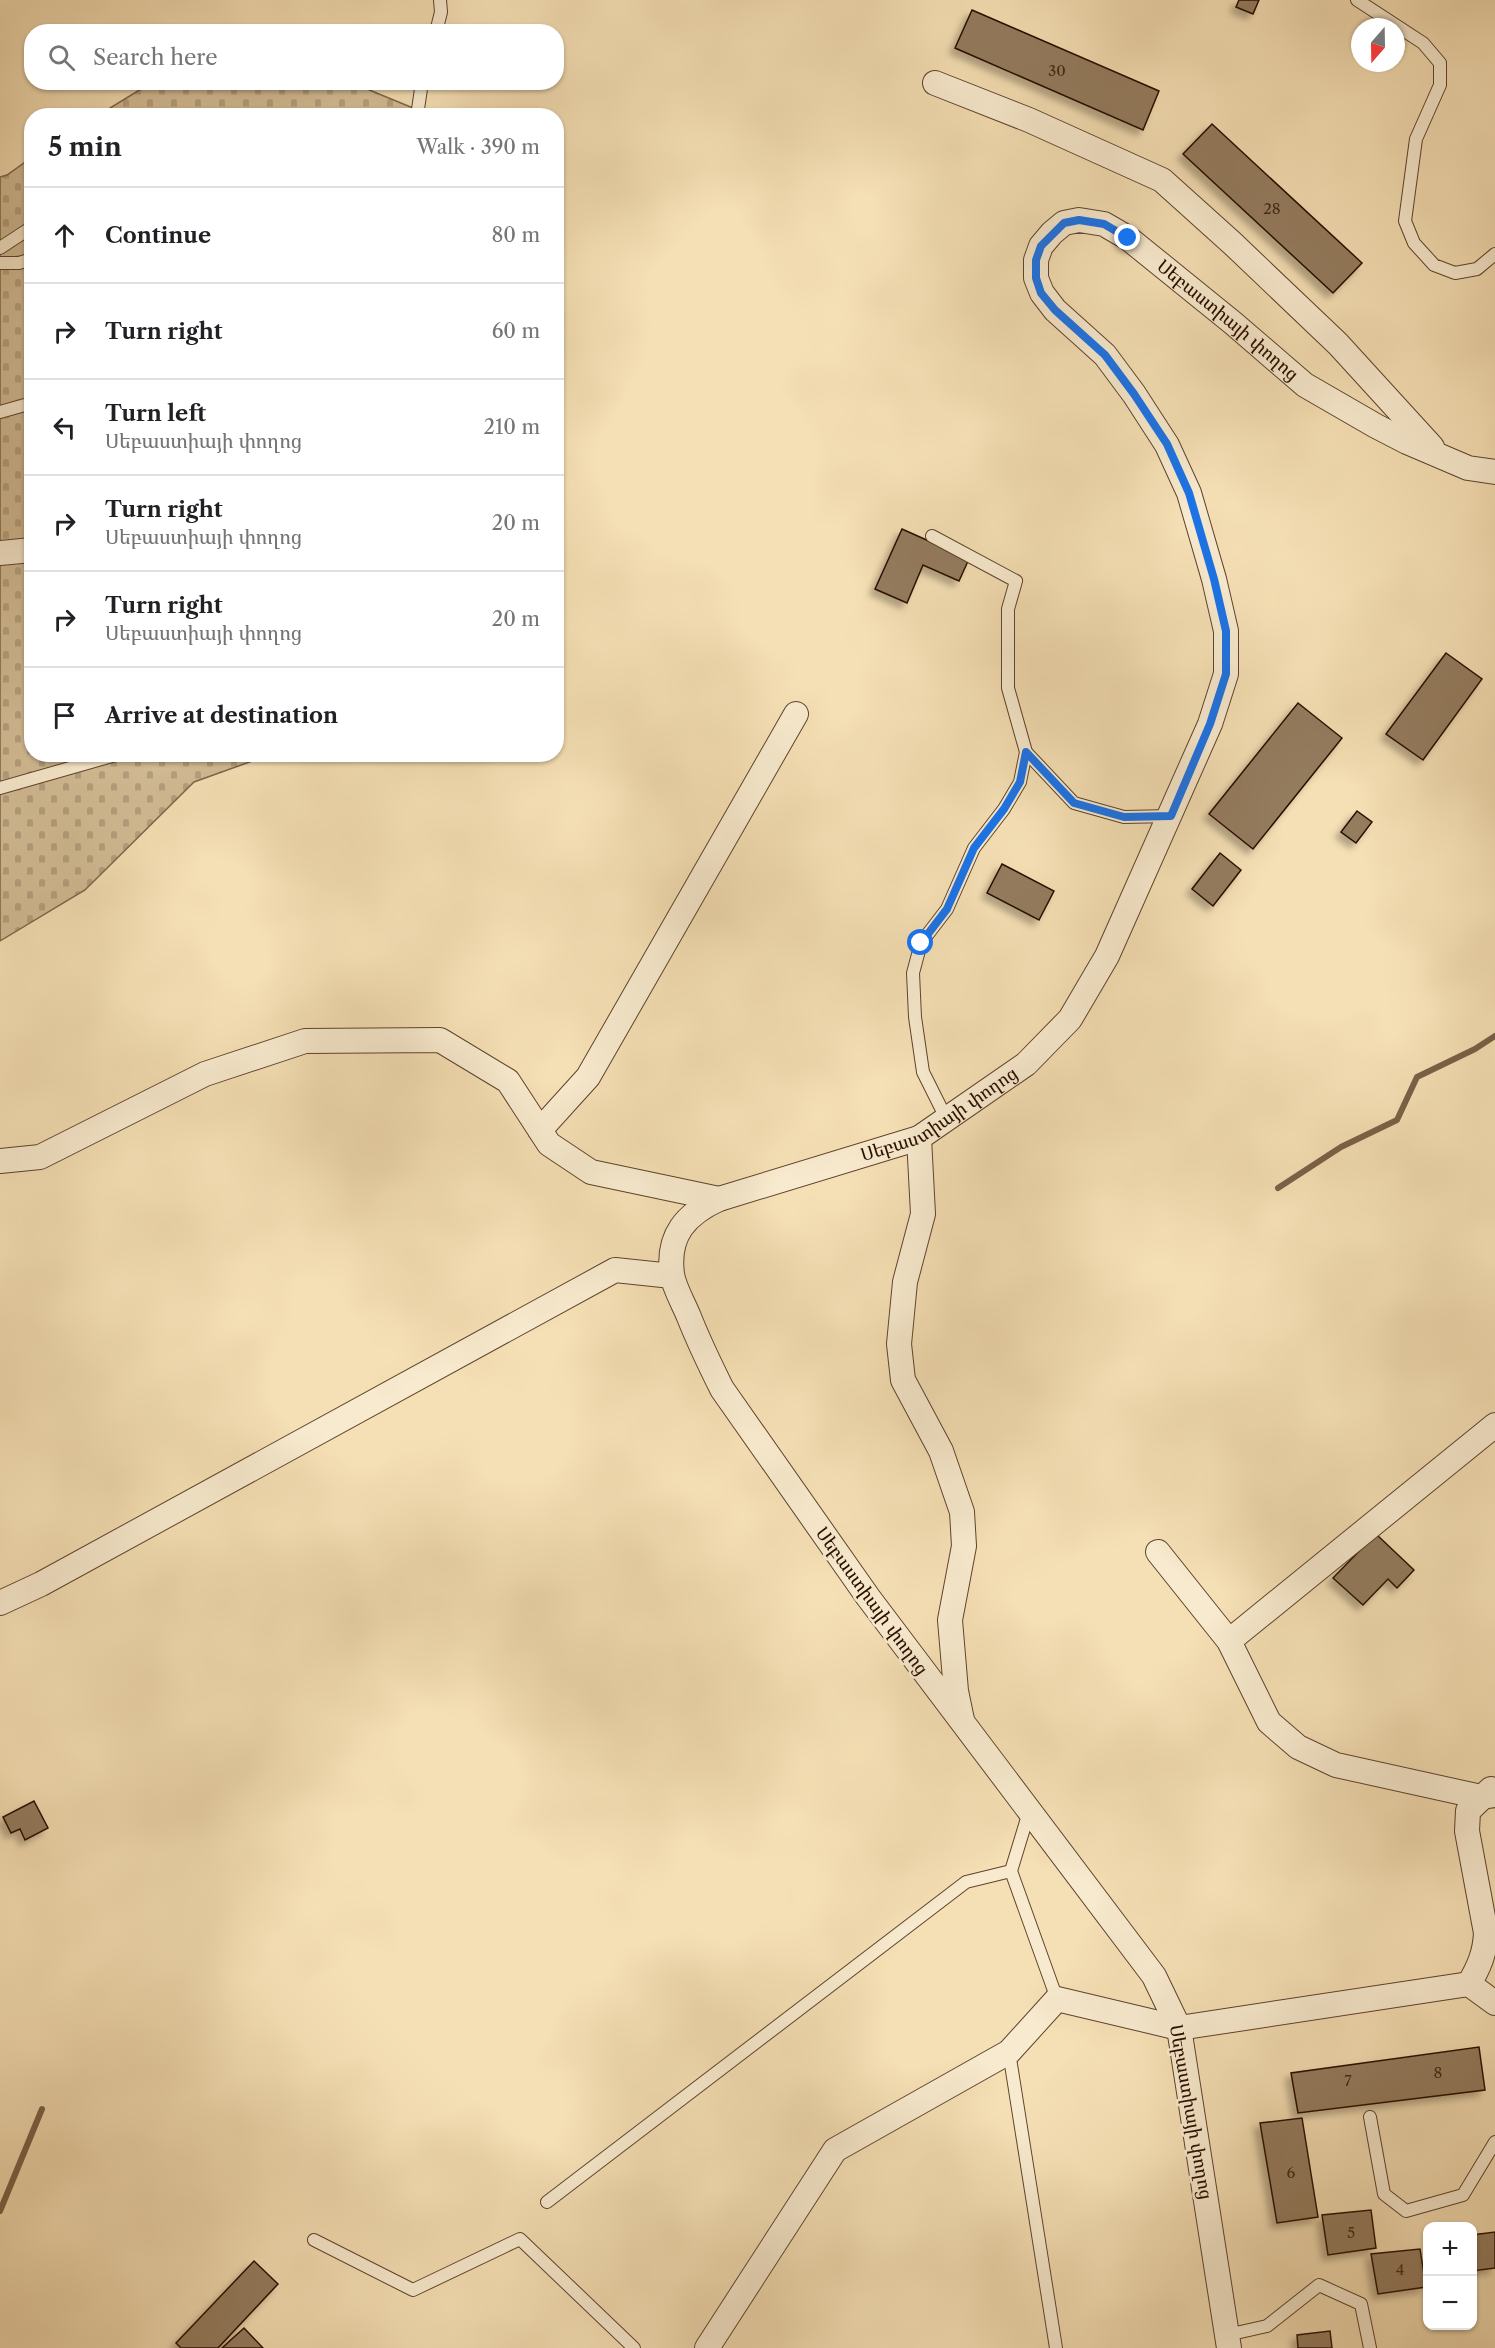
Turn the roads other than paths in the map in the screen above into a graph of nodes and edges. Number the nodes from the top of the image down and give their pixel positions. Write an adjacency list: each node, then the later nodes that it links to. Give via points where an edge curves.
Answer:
1 (440, 0): 3 (lane)
2 (1357, 0): 9 (lane, via 1422,43 1440,63 1440,85 1416,139 1405,221 1413,243 1434,265 1455,273 1477,269)
3 (438, 24)
4 (935, 83): 14 (street, via 1162,180 1338,344)
5 (421, 90): 6 (lane)
6 (418, 108)
7 (24, 232): 8 (lane)
8 (0, 248)
9 (1495, 254)
10 (24, 261): 11 (lane)
11 (0, 263)
12 (24, 404): 13 (lane)
13 (0, 412)
14 (1440, 456): 15 (street, Սեբաստիայի փողոց, via 1468,468); 23 (street, Սեբաստիայի փողոց, via 1376,426 1305,385 1128,238 1104,224 1079,220 1064,223 1041,246 1036,260 1041,293 1105,355 1167,444 1189,493 1226,631 1226,674 1210,724)
15 (1495, 472)
16 (932, 536): 20 (lane, via 1016,581 1008,609 1008,688)
17 (24, 551): 18 (street)
18 (0, 553)
19 (796, 714): 25 (street, via 588,1077)
20 (1026, 752): 23 (lane, via 1074,803 1124,817); 24 (lane, via 1020,782 974,848 947,909 921,943 913,973 923,1072)
21 (91, 762): 22 (lane)
22 (0, 788)
23 (1171, 816): 24 (street, Սեբաստիայի փողոց, via 1107,956 1070,1019 1026,1064)
24 (947, 1120): 26 (street, Սեբաստիայի փողոց)
25 (540, 1130): 27 (street, via 508,1081 440,1040 305,1041 205,1074 40,1157); 28 (street, via 549,1144 591,1172)
26 (919, 1138): 28 (street, Սեբաստիայի փողոց); 34 (street, via 922,1214 905,1282 899,1344 903,1380 941,1451 962,1512 964,1546 950,1620)
27 (0, 1161)
28 (719, 1199): 29 (street, Սեբաստիայի փողոց, via 699,1208 681,1226 673,1247)
29 (672, 1276): 32 (street, via 615,1270); 34 (street, Սեբաստիայի փողոց, via 722,1389)
30 (1495, 1425): 33 (street)
31 (1158, 1552): 33 (street)
32 (0, 1603)
33 (1229, 1641): 35 (street, via 1269,1722 1298,1747 1336,1765)
34 (963, 1725): 36 (street, Սեբաստիայի փողոց)
35 (1490, 1793): 38 (street, via 1468,1811 1467,1832 1485,1933 1481,1964)
36 (1029, 1812): 37 (lane); 41 (street, Սեբաստիայի փողոց, via 1154,1976)
37 (1011, 1871): 39 (lane); 45 (lane, via 966,1882)
38 (1469, 1984): 40 (street); 41 (street)
39 (1058, 1999): 41 (street); 42 (street)
40 (1495, 2003)
41 (1179, 2028): 47 (street, Սեբաստիայի փողոց)
42 (1009, 2052): 49 (street, via 835,2150); 50 (lane)
43 (1370, 2117): 44 (lane, via 1384,2194 1406,2211 1463,2195)
44 (1495, 2142)
45 (547, 2202)
46 (314, 2240): 48 (lane, via 412,2290 520,2239)
47 (1228, 2341): 51 (lane, via 1267,2326 1319,2285 1361,2304)
48 (634, 2348)
49 (707, 2348)
50 (1056, 2348)
51 (1371, 2348)

